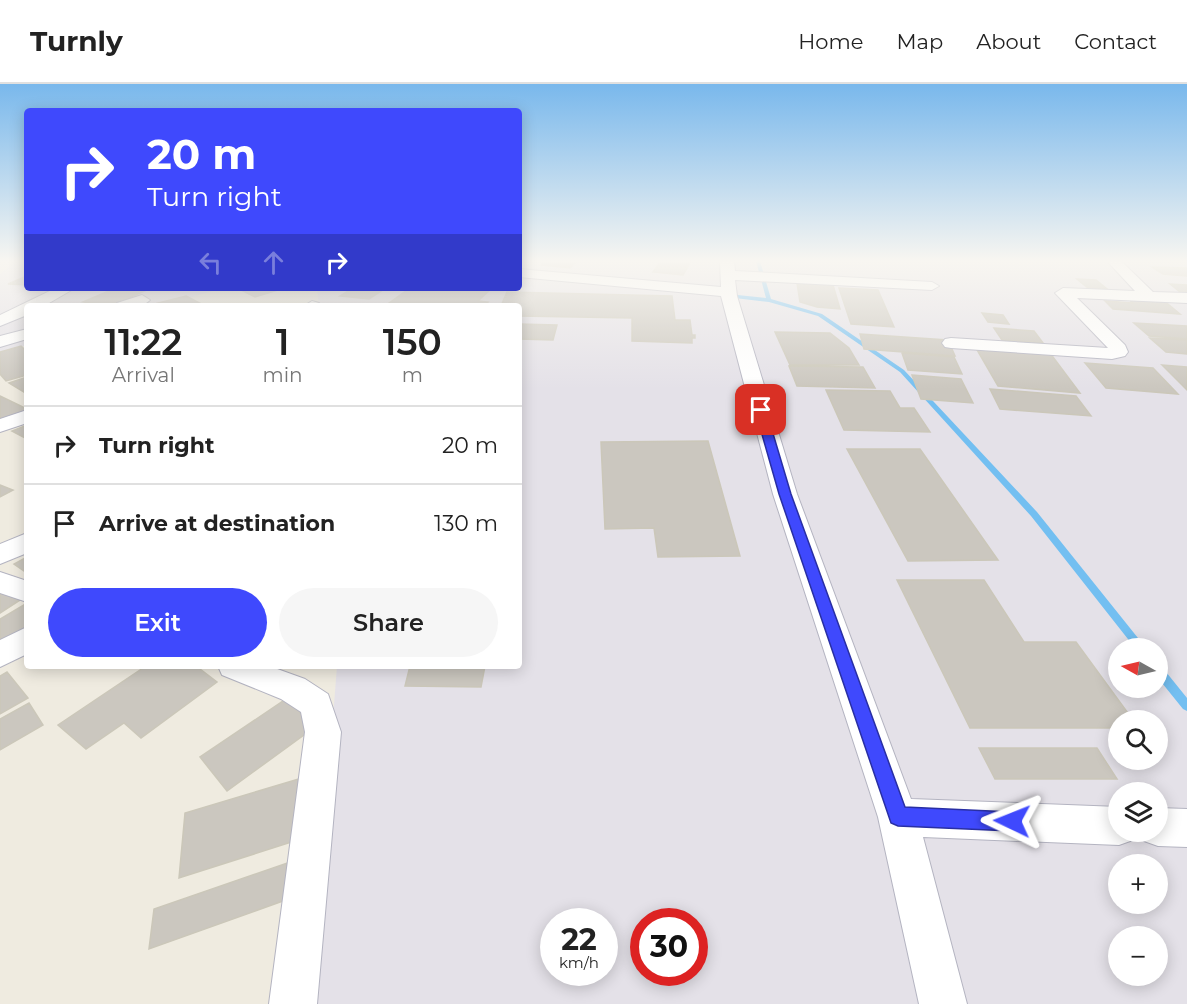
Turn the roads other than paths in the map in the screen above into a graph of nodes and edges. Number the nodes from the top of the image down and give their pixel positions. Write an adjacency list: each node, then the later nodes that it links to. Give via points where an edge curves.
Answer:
1 (735, 304): 17 (street, via 785,494)
2 (1075, 304): 7 (street, via 1119,352)
3 (24, 310): 4 (street)
4 (0, 321)
5 (24, 335): 6 (street)
6 (0, 342)
7 (951, 343)
8 (24, 417): 9 (street)
9 (0, 426)
10 (24, 543): 11 (street)
11 (0, 555)
12 (0, 582): 13 (street)
13 (24, 591)
14 (24, 641): 15 (street)
15 (0, 655)
16 (242, 669): 21 (street, via 293,689 316,704 323,732)
17 (898, 817): 18 (street); 22 (street)
18 (1108, 826)
19 (1168, 827): 20 (street)
20 (1187, 828)
21 (293, 1004)
22 (943, 1004)

